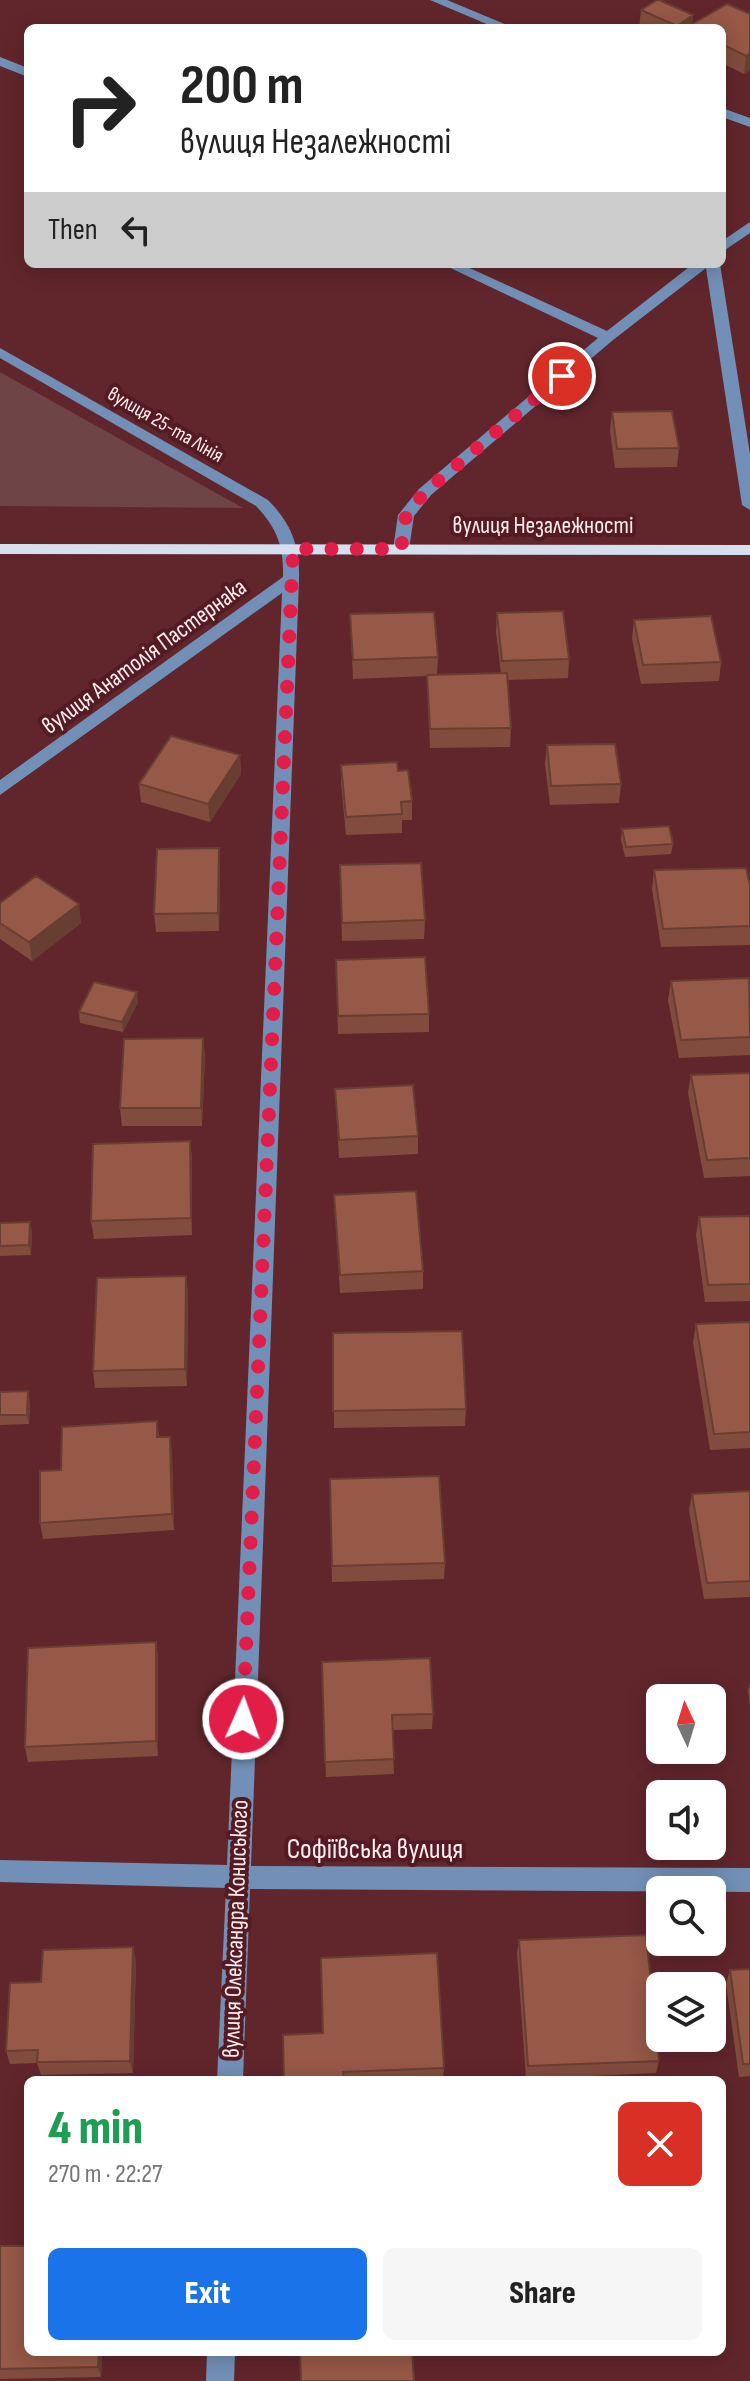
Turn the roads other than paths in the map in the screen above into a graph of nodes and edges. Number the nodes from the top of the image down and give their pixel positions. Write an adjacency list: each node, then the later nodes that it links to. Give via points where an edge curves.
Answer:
1 (436, 0): 2 (street)
2 (498, 24)
3 (0, 61): 4 (street)
4 (24, 71)
5 (726, 114): 6 (street)
6 (750, 123)
7 (750, 226): 8 (street)
8 (726, 245)
9 (458, 268): 12 (street)
10 (697, 268): 12 (street)
11 (714, 268): 14 (street)
12 (608, 337): 17 (street, via 425,492 406,515)
13 (0, 352): 16 (street, вулиця 25-та Лінія, via 262,503 277,517)
14 (750, 505)
15 (0, 549): 16 (main road, вулиця Незалежності)
16 (293, 549): 17 (main road, вулиця Незалежності); 19 (street)
17 (401, 549): 18 (main road, вулиця Незалежності)
18 (750, 550)
19 (291, 579): 20 (street, вулиця Анатолія Пастернака); 22 (street, вулиця Олександра Кониського)
20 (0, 789)
21 (0, 1871): 22 (street, Софіївська вулиця)
22 (236, 1877): 23 (street, Софіївська вулиця); 24 (street, вулиця Олександра Кониського)
23 (750, 1880)
24 (230, 2076)
25 (221, 2356): 26 (street)
26 (220, 2381)

